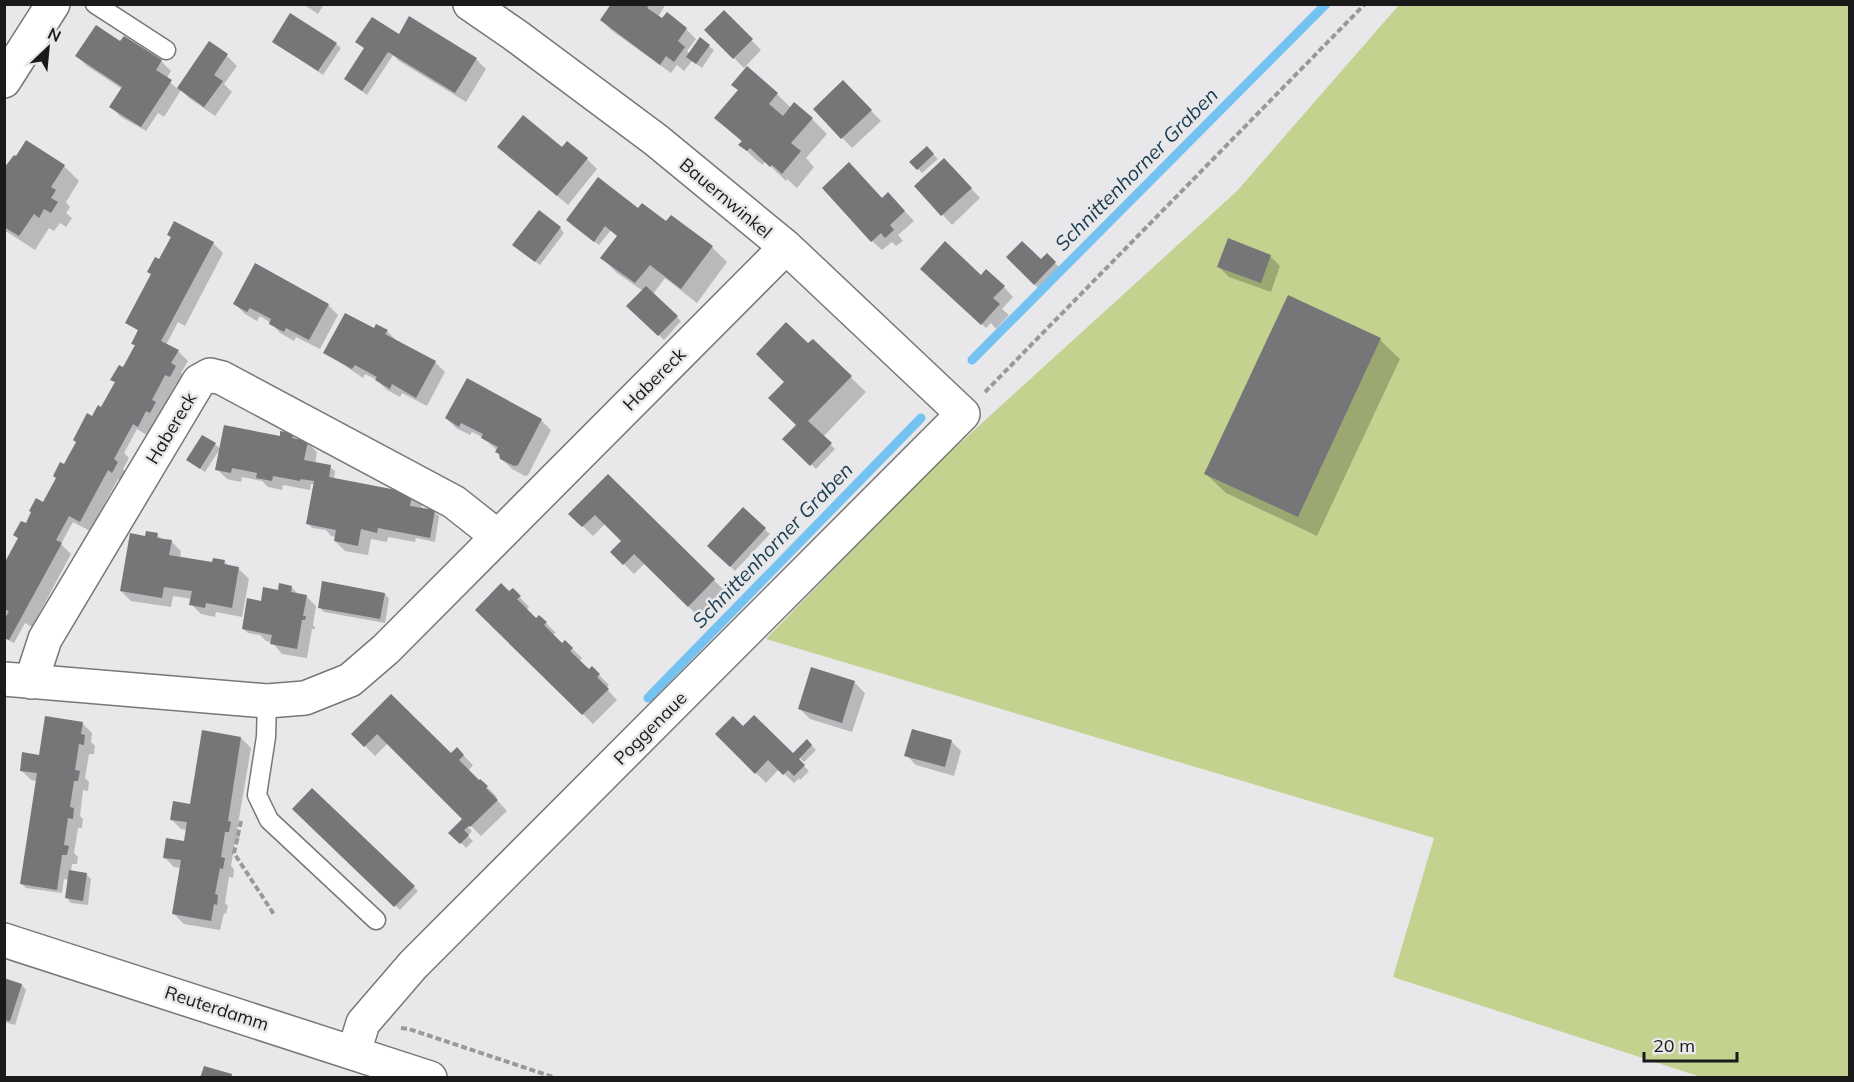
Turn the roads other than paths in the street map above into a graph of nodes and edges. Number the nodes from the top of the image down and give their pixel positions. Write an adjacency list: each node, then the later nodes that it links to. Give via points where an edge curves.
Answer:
1 (54, 4): 5 (street)
2 (95, 4): 4 (lane)
3 (470, 4): 6 (street, Bauernwinkel, via 656,140)
4 (166, 50)
5 (4, 81)
6 (786, 247): 7 (street, Bauernwinkel); 8 (street, Habereck)
7 (963, 414): 13 (street, Poggenaue, via 413,965)
8 (497, 536): 9 (street, Habereck, via 454,502 210,375 199,381); 10 (street, Habereck, via 386,649 350,680 305,698)
9 (18, 680): 10 (street, Habereck)
10 (267, 701): 11 (lane, via 266,737 256,795 269,820)
11 (376, 920)
12 (4, 939): 13 (street, Reuterdamm)
13 (358, 1038): 14 (street, Reuterdamm)
14 (430, 1077)

